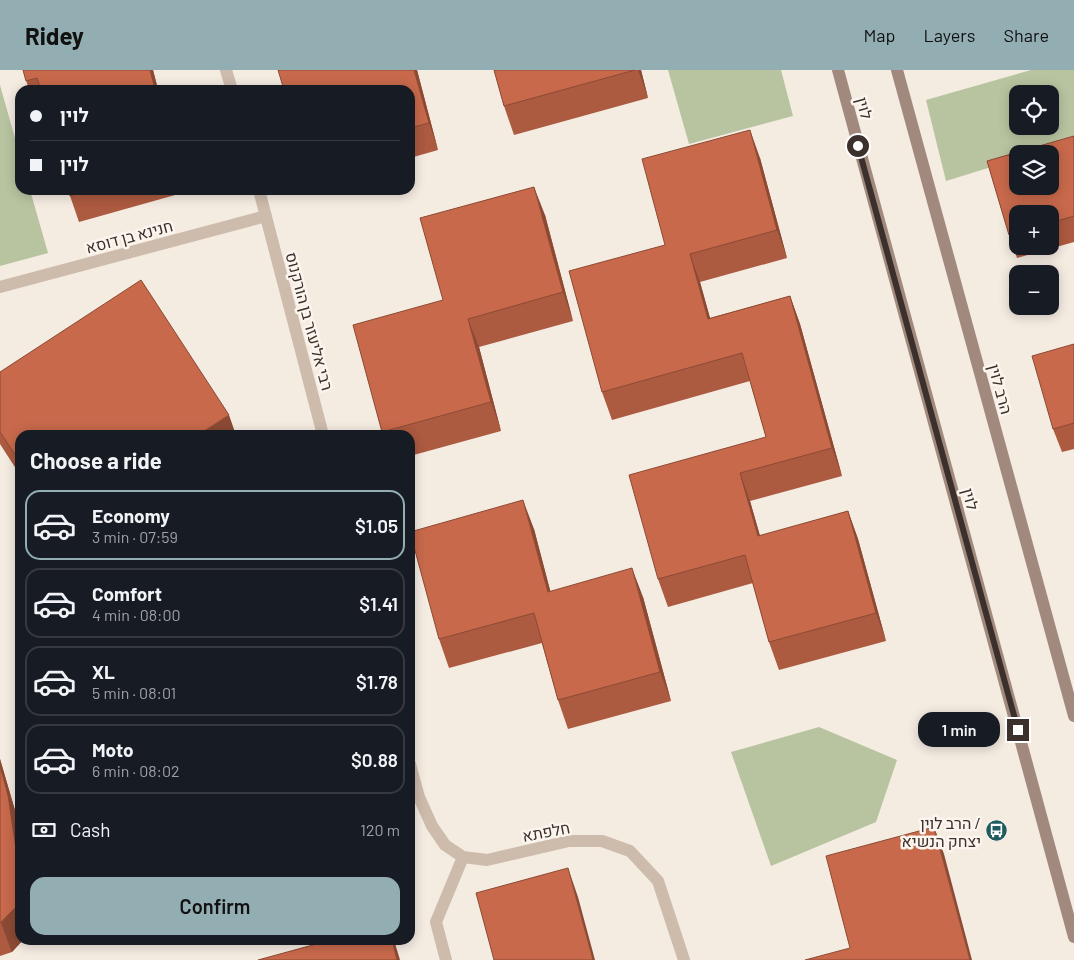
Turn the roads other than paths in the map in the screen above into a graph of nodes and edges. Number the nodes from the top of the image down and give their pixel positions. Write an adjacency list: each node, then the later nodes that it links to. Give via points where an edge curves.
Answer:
1 (226, 70): 4 (street)
2 (838, 70): 12 (main road, לוין)
3 (897, 70): 9 (main road, הרב לוין)
4 (230, 85)
5 (260, 195): 6 (street, רבי אליעזר בן הורקנוס)
6 (266, 216): 7 (street, חנינא בן דוסא); 8 (street, רבי אליעזר בן הורקנוס)
7 (0, 287)
8 (322, 430)
9 (1074, 716)
10 (415, 782): 11 (street, via 432,826 445,845)
11 (463, 857): 13 (street, via 436,922); 14 (street, חלפתא, via 487,860 569,841 602,841 630,851 658,881)
12 (1074, 937)
13 (446, 960)
14 (684, 960)

